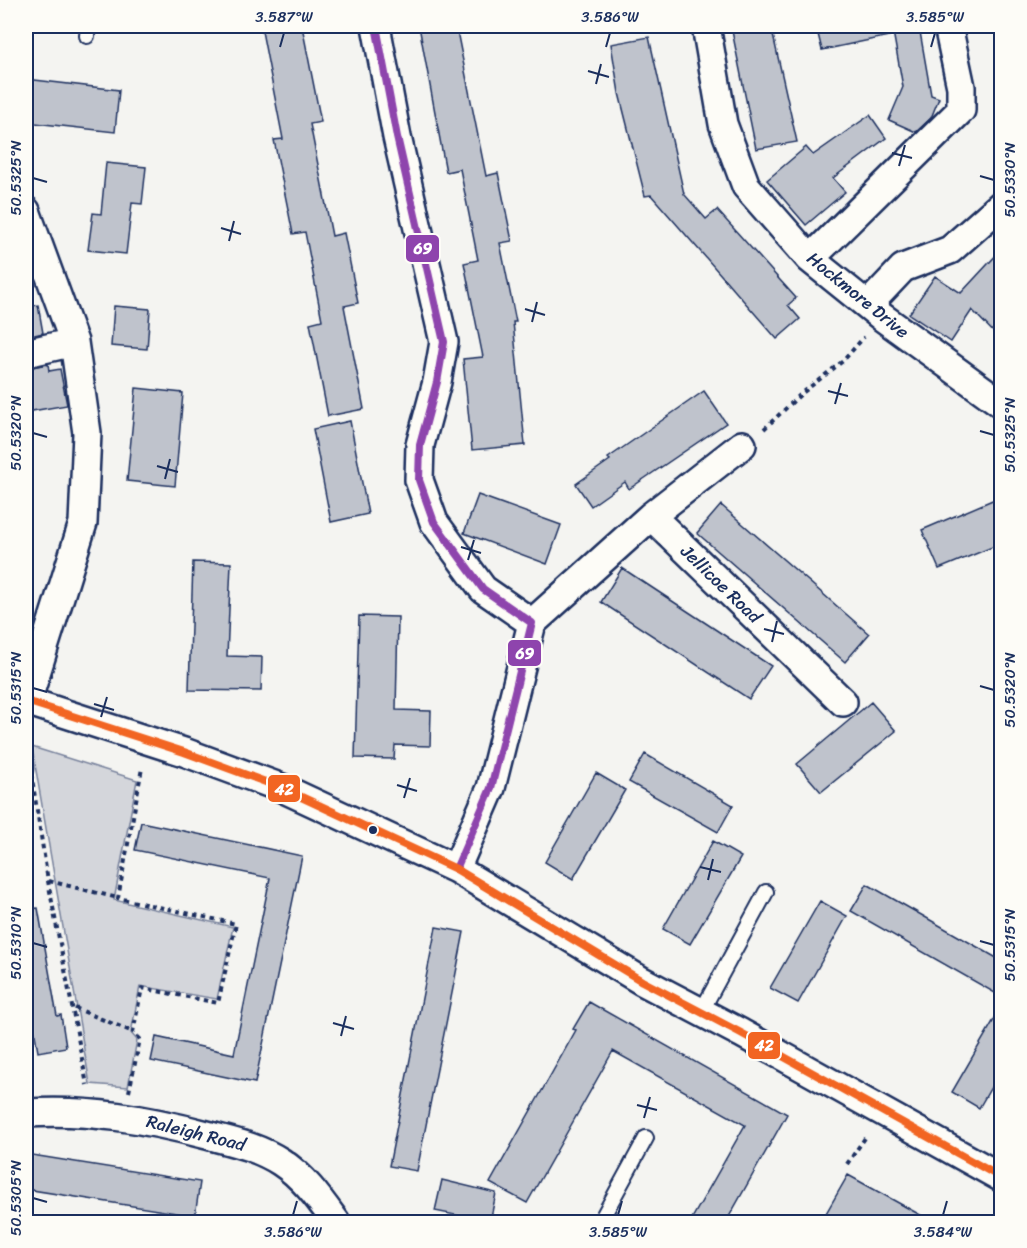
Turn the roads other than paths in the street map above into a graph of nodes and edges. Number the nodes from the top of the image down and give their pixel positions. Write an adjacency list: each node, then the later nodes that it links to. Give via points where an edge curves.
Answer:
1 (376, 26): 13 (street, via 444,342 420,445 419,480 434,522 483,589)
2 (706, 26): 6 (street, Hockmore Drive, via 723,124 746,186)
3 (948, 26): 6 (street, via 961,87 961,110)
4 (1002, 204): 7 (street, via 950,250 903,268)
5 (26, 211): 8 (street)
6 (810, 259): 7 (street, Hockmore Drive)
7 (875, 311): 10 (street, Hockmore Drive)
8 (74, 342): 9 (street); 14 (street, via 87,433 83,523)
9 (26, 353)
10 (1002, 404)
11 (742, 445): 12 (street)
12 (651, 516): 13 (street); 15 (street, Jellicoe Road)
13 (532, 623): 16 (street, via 491,788)
14 (26, 701): 16 (street, via 282,788)
15 (843, 702)
16 (456, 869): 18 (street)
17 (766, 891): 18 (lane)
18 (701, 1012): 21 (street)
19 (26, 1113): 22 (street, Raleigh Road, via 126,1116 250,1147 281,1162 309,1186)
20 (646, 1138): 23 (lane)
21 (1002, 1178)
22 (336, 1222)
23 (600, 1222)

